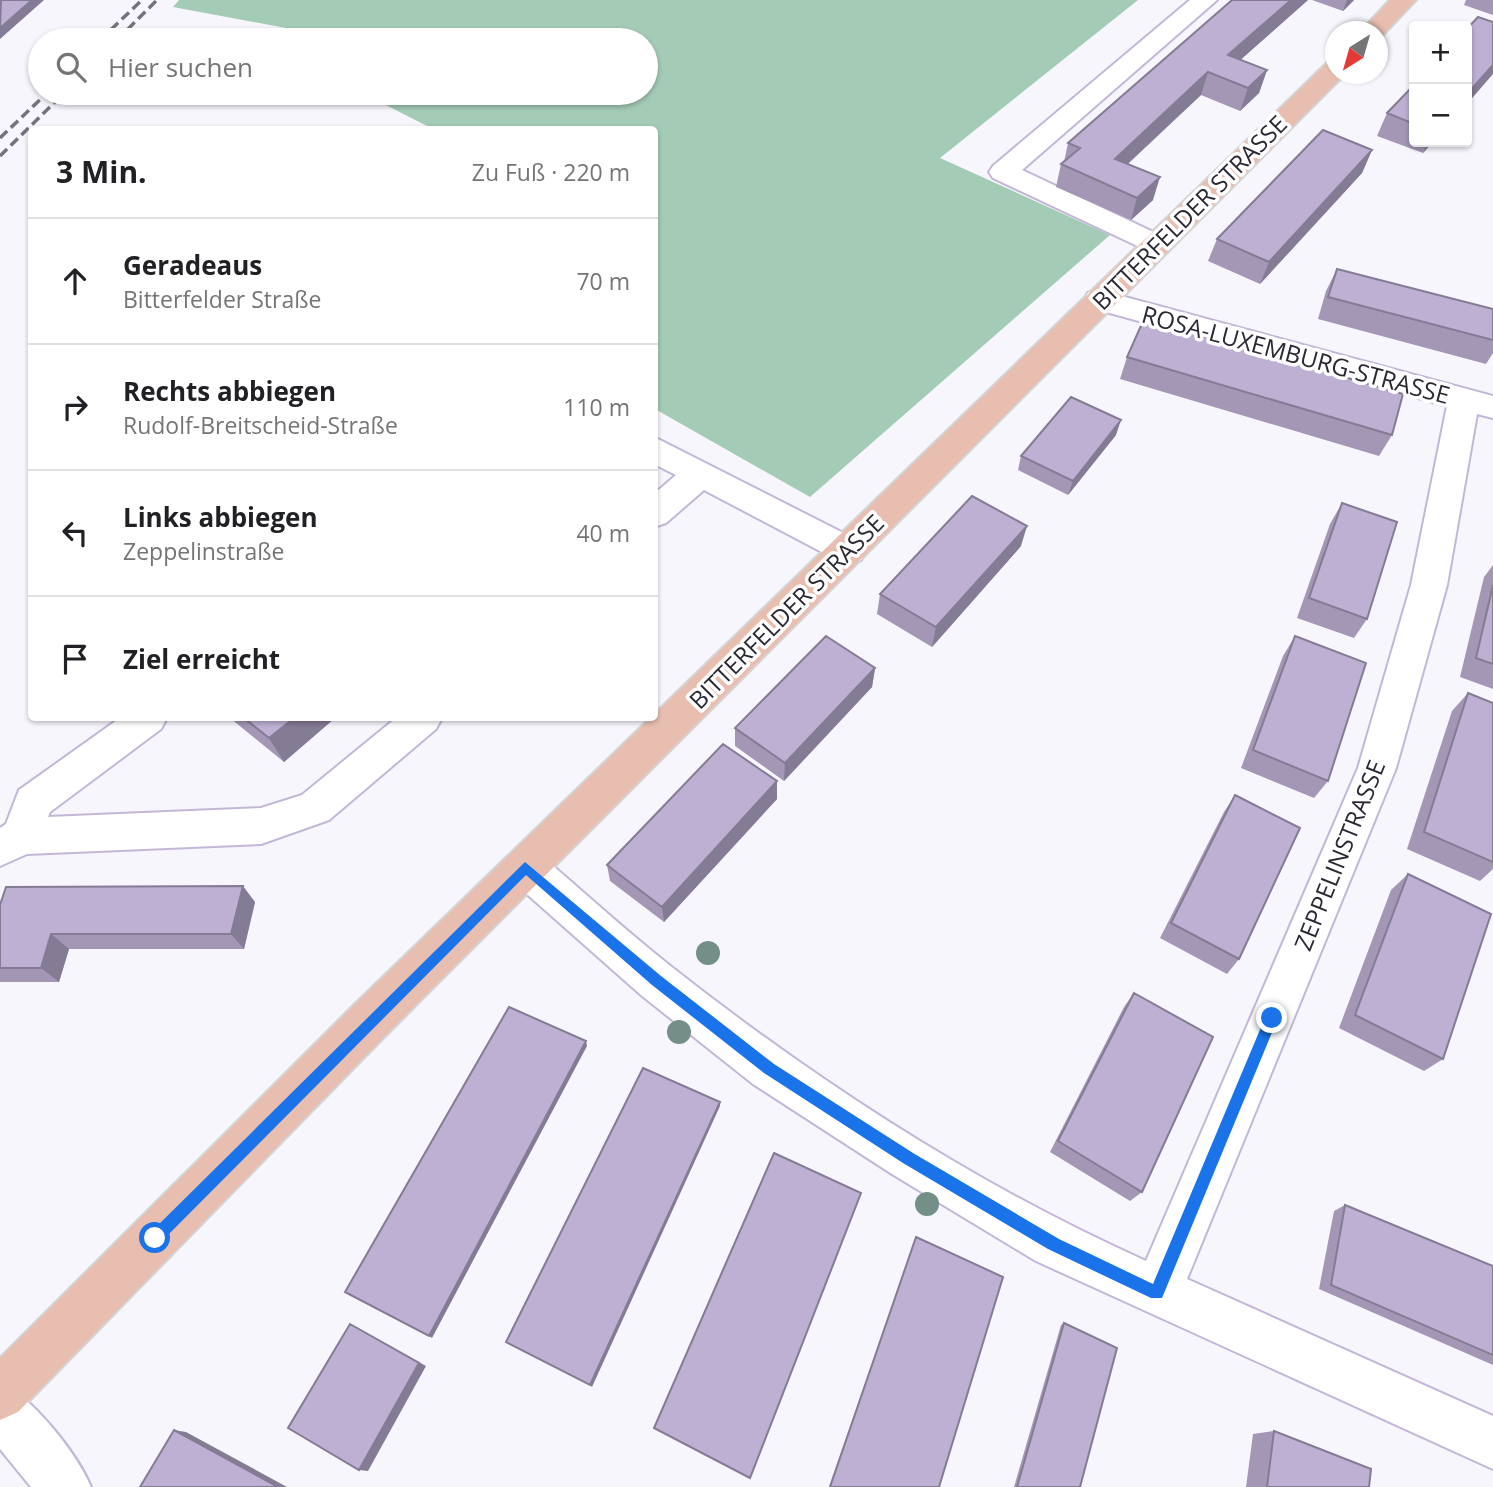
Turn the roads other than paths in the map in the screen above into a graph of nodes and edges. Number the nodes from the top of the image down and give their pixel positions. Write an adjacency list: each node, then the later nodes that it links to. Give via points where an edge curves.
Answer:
1 (1205, 0): 5 (street, via 1003,172)
2 (1404, 0): 3 (main road)
3 (1383, 21)
4 (1325, 78): 5 (main road, BITTERFELDER STRASSE)
5 (1156, 244): 6 (main road, BITTERFELDER STRASSE)
6 (1099, 300): 7 (street, ROSA-LUXEMBURG-STRASSE); 11 (main road, BITTERFELDER STRASSE)
7 (1478, 403): 16 (street, ZEPPELINSTRASSE, via 1377,768)
8 (658, 451): 9 (street)
9 (701, 473): 10 (street); 11 (street)
10 (658, 511)
11 (849, 551): 15 (main road, BITTERFELDER STRASSE)
12 (144, 721): 14 (street, via 33,802)
13 (419, 721): 14 (street, via 315,808 261,826)
14 (11, 842)
15 (525, 867): 16 (street, via 656,981 769,1068 908,1158 1054,1244); 17 (main road, BITTERFELDER STRASSE)
16 (1157, 1293): 19 (street)
17 (0, 1394)
18 (0, 1409): 20 (street)
19 (1493, 1443)
20 (65, 1487)

